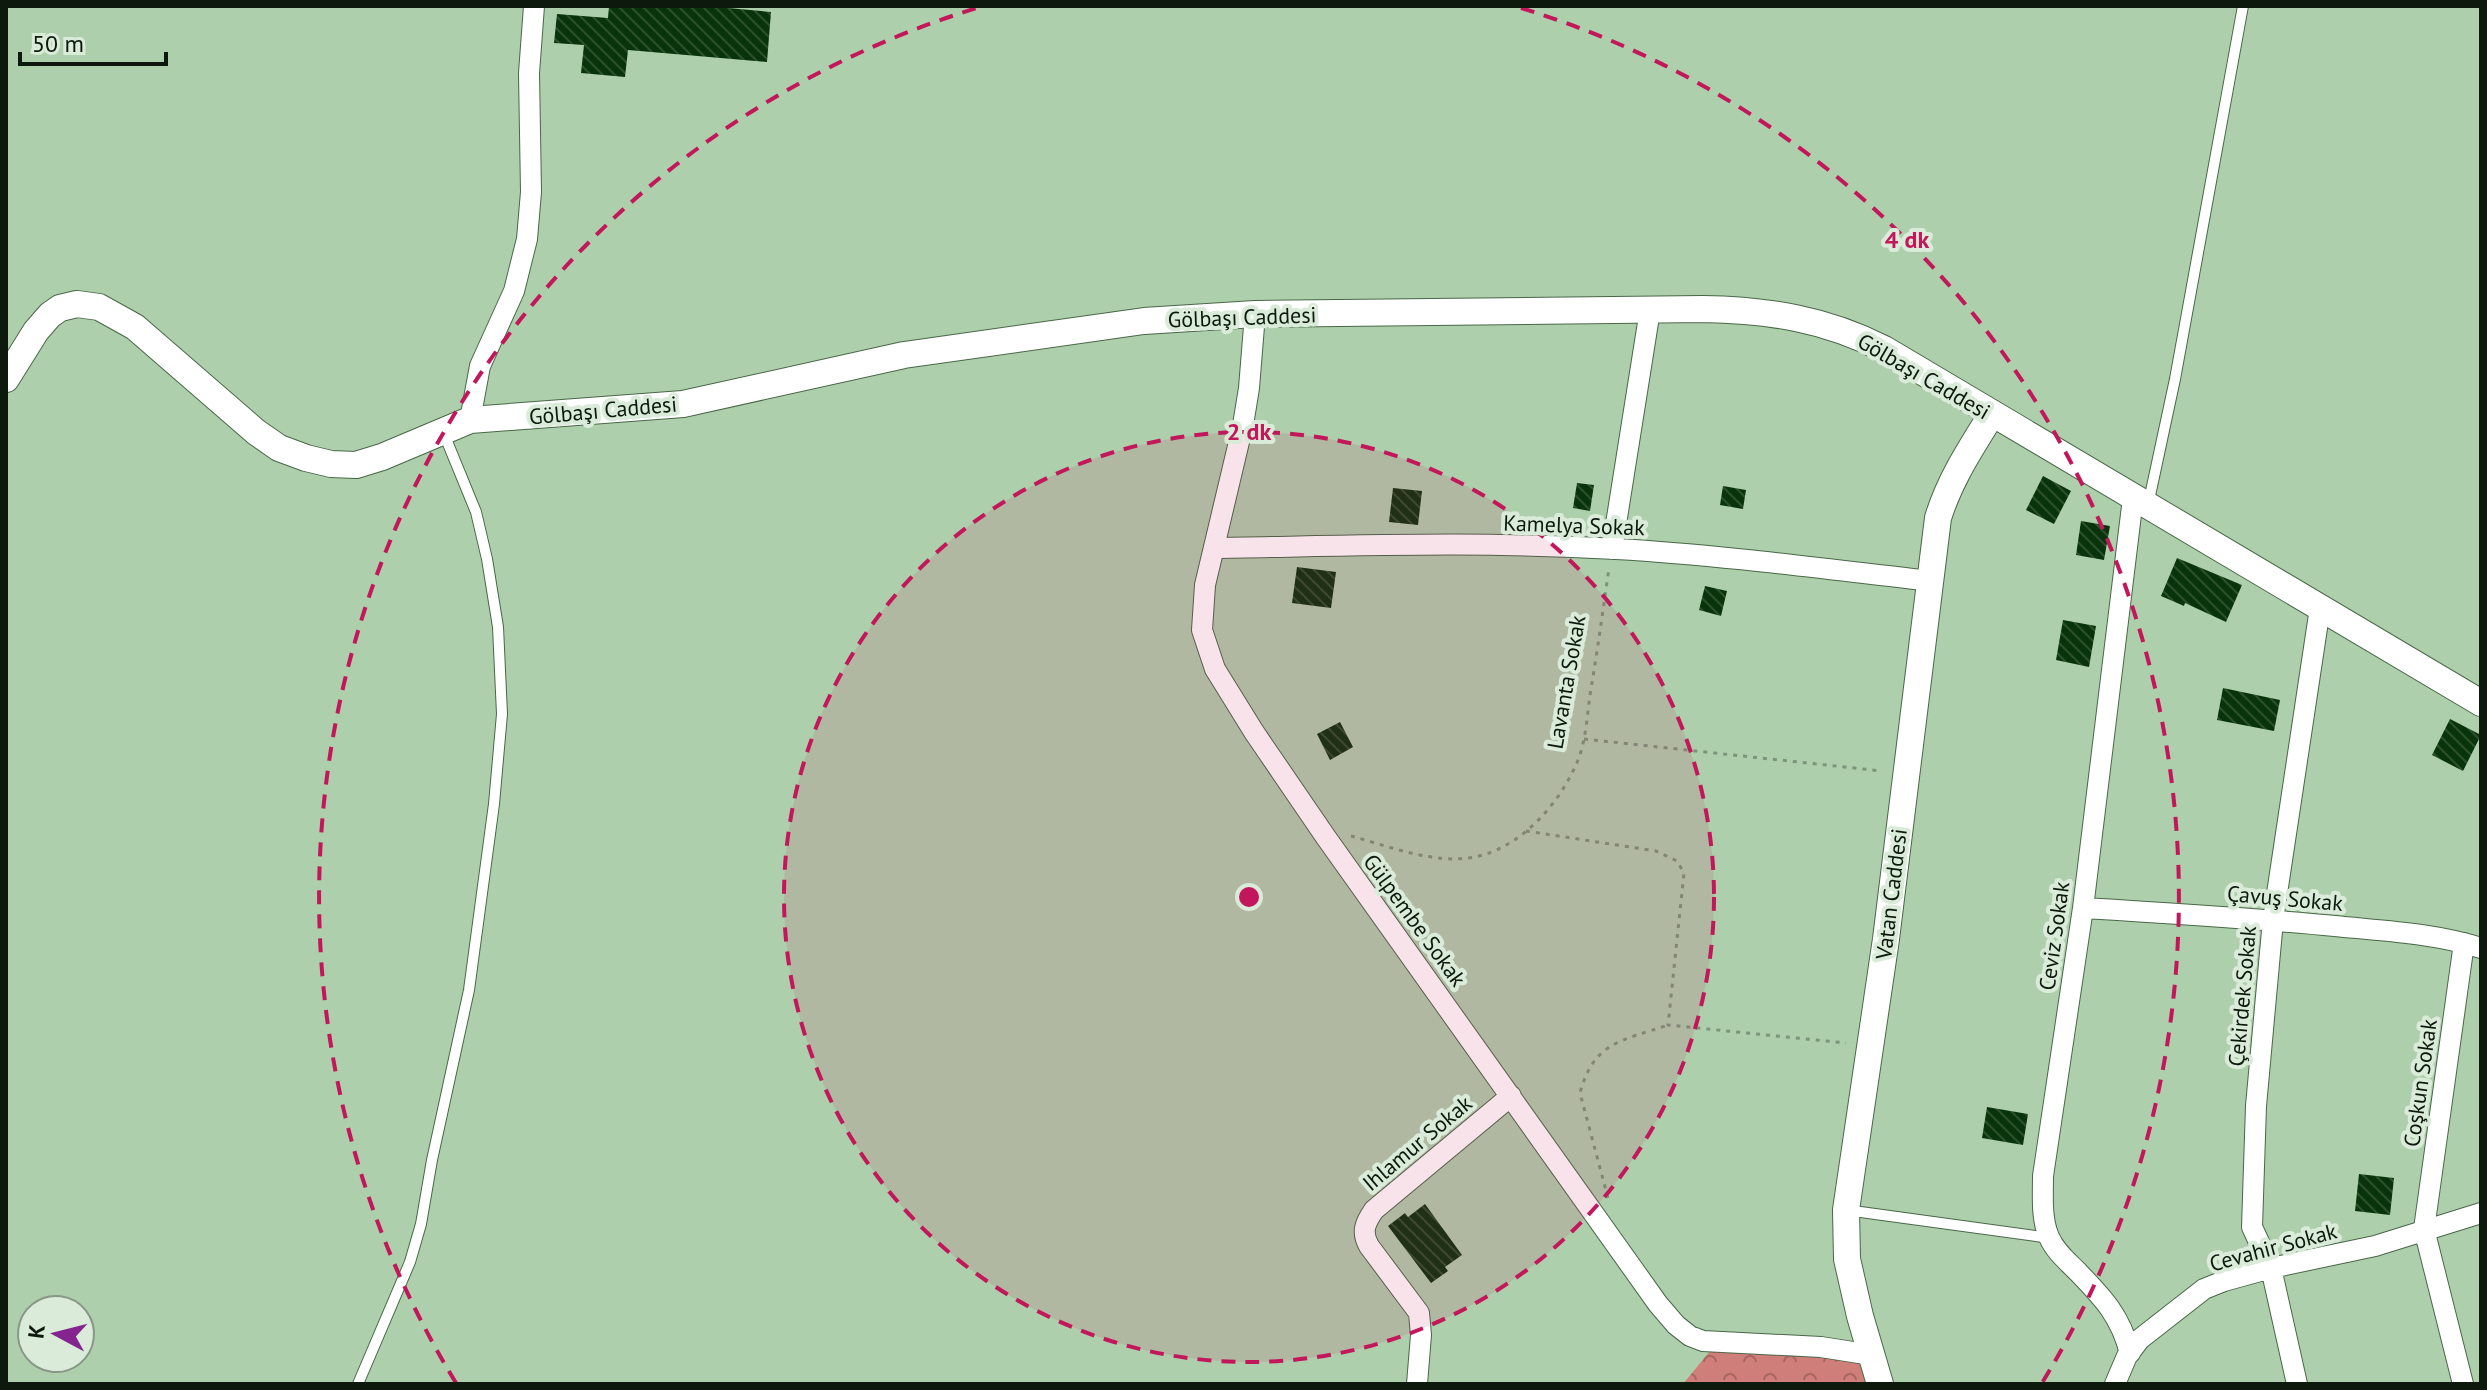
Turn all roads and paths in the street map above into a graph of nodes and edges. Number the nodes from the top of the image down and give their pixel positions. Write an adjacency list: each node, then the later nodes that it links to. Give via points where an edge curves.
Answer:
1 (534, 6): 7 (street, via 527,239 514,291 480,366)
2 (2243, 6): 9 (lane, via 2175,379)
3 (1650, 310): 4 (street, Gölbaşı Caddesi); 6 (street, Gölbaşı Caddesi, via 1763,311 1839,330 1884,349); 11 (street)
4 (1255, 314): 7 (street, Gölbaşı Caddesi, via 1144,321 904,355 683,404); 10 (street, Gülpembe Sokak, via 1245,412)
5 (6, 379): 8 (street, Gölbaşı Caddesi, via 50,315 77,304 99,307 135,327 256,432 306,458 356,465)
6 (1992, 414): 9 (street, Gölbaşı Caddesi); 12 (street, Vatan Caddesi, via 1946,493)
7 (470, 420): 8 (street, Gölbaşı Caddesi)
8 (443, 431): 33 (lane, via 476,512 487,559 498,627 502,714 469,990 421,1224)
9 (2140, 503): 13 (street, Gölbaşı Caddesi); 19 (street, Ceviz Sokak)
10 (1214, 548): 11 (street, Kamelya Sokak); 17 (street, Gülpembe Sokak, via 1202,611 1206,647 1254,732)
11 (1612, 549): 12 (street, Kamelya Sokak); 15 (path, Lavanta Sokak)
12 (1931, 581): 16 (street, Vatan Caddesi)
13 (2320, 608): 14 (street, Gölbaşı Caddesi); 20 (street, Çekirdek Sokak)
14 (2481, 703)
15 (1584, 739): 16 (path); 18 (path, Lavanta Sokak, via 1565,787)
16 (1907, 773): 23 (street, Vatan Caddesi)
17 (1319, 828): 18 (path, Lavanta Sokak, via 1437,858 1488,854); 24 (street, Gülpembe Sokak)
18 (1526, 831): 22 (path, via 1656,851 1677,861 1684,873)
19 (2083, 908): 20 (street, Çavuş Sokak); 29 (street, Ceviz Sokak, via 2043,1176)
20 (2273, 920): 21 (street, Çavuş Sokak); 30 (street, Çekirdek Sokak, via 2256,1106 2252,1227)
21 (2473, 945): 28 (street, Coşkun Sokak)
22 (1668, 1025): 23 (path); 25 (path, via 1608,1046 1585,1076 1580,1093)
23 (1870, 1046): 26 (street, Vatan Caddesi)
24 (1511, 1096): 32 (street, Gülpembe Sokak, via 1658,1304 1690,1336 1714,1343 1821,1347); 34 (street, Ihlamur Sokak, via 1367,1220 1365,1238 1419,1313)
25 (1608, 1197)
26 (1846, 1210): 29 (lane); 32 (street, Vatan Caddesi, via 1847,1259)
27 (2481, 1213): 28 (street, Cevahir Sokak)
28 (2424, 1229): 30 (street, Cevahir Sokak, via 2375,1246); 38 (street)
29 (2050, 1238): 31 (street, Ceviz Sokak, via 2106,1301 2125,1332)
30 (2271, 1268): 31 (street, Cevahir Sokak, via 2204,1289 2140,1339); 37 (street, Çekirdek Sokak)
31 (2130, 1353): 36 (street, Cevahir Sokak)
32 (1872, 1355): 35 (street, Vatan Caddesi)
33 (358, 1384)
34 (1417, 1384)
35 (1880, 1384)
36 (2115, 1384)
37 (2297, 1384)
38 (2463, 1384)

